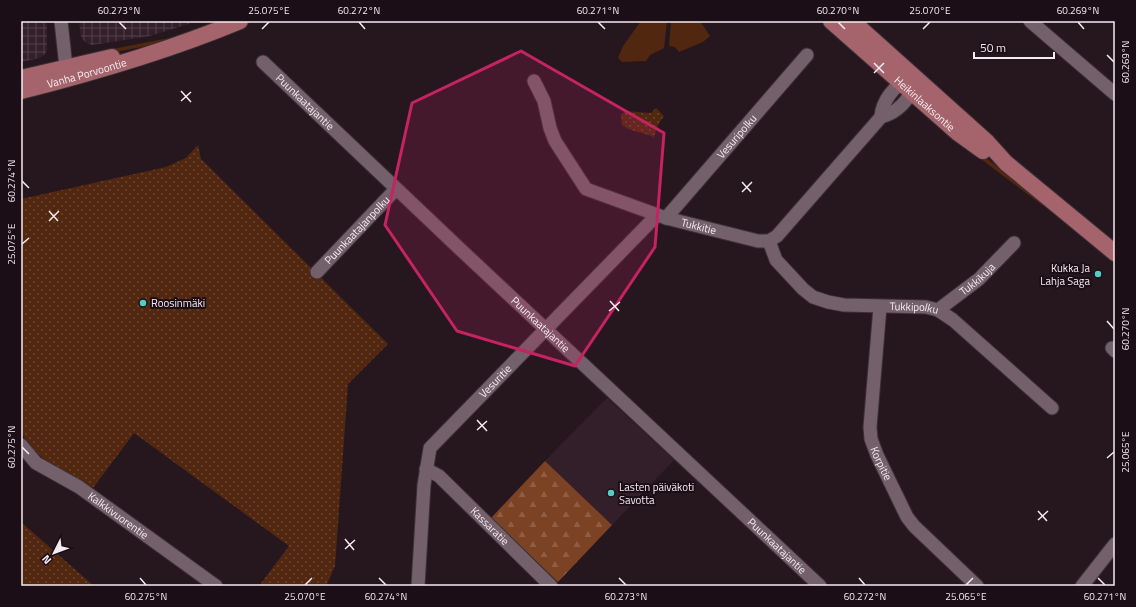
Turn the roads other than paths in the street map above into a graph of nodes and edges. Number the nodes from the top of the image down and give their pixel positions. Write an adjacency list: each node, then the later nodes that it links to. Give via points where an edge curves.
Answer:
1 (61, 21): 8 (street)
2 (240, 21): 8 (main road, Vanha Porvoontie, via 198,39 126,64)
3 (831, 21): 11 (main road, Heikinlaaksontie)
4 (852, 21): 11 (main road, Heikinlaaksontie)
5 (1030, 21): 13 (street)
6 (807, 55): 15 (street, Vesuripolku)
7 (263, 62): 14 (street, Puunkaatajantie)
8 (67, 73): 9 (main road, Vanha Porvoontie); 12 (main road, Vanha Porvoontie)
9 (21, 78)
10 (534, 81): 15 (street, Tukkitie, via 544,101 555,141 581,184 594,193)
11 (910, 84): 16 (street, via 882,107 882,117 777,236); 18 (main road, Heikinlaaksontie, via 987,142 1006,163)
12 (21, 91)
13 (1115, 94)
14 (396, 189): 19 (street, Puunkaatajanpolku); 22 (street, Puunkaatajantie)
15 (662, 217): 16 (street, Tukkitie, via 758,241); 22 (street, Vesuritie)
16 (769, 241): 20 (street, Tukkipolku, via 776,260 813,296 844,305)
17 (1014, 243): 21 (street, Tukkikuja, via 980,279)
18 (1115, 253)
19 (317, 272)
20 (880, 307): 21 (street, Tukkipolku, via 913,305); 31 (street, Korpitie, via 870,427 874,447 907,517)
21 (938, 310): 23 (street, Tukkipolku, via 953,320)
22 (545, 329): 25 (street, Vesuritie, via 430,448); 30 (street, Puunkaatajantie)
23 (1052, 408)
24 (21, 445): 27 (street, Kalkkivuorentie, via 36,463 84,490)
25 (426, 470): 28 (street, Vesuritie); 29 (street, Kassaratie, via 439,476)
26 (1115, 544): 32 (street)
27 (216, 586)
28 (418, 586)
29 (551, 586)
30 (820, 586)
31 (977, 586)
32 (1082, 586)

